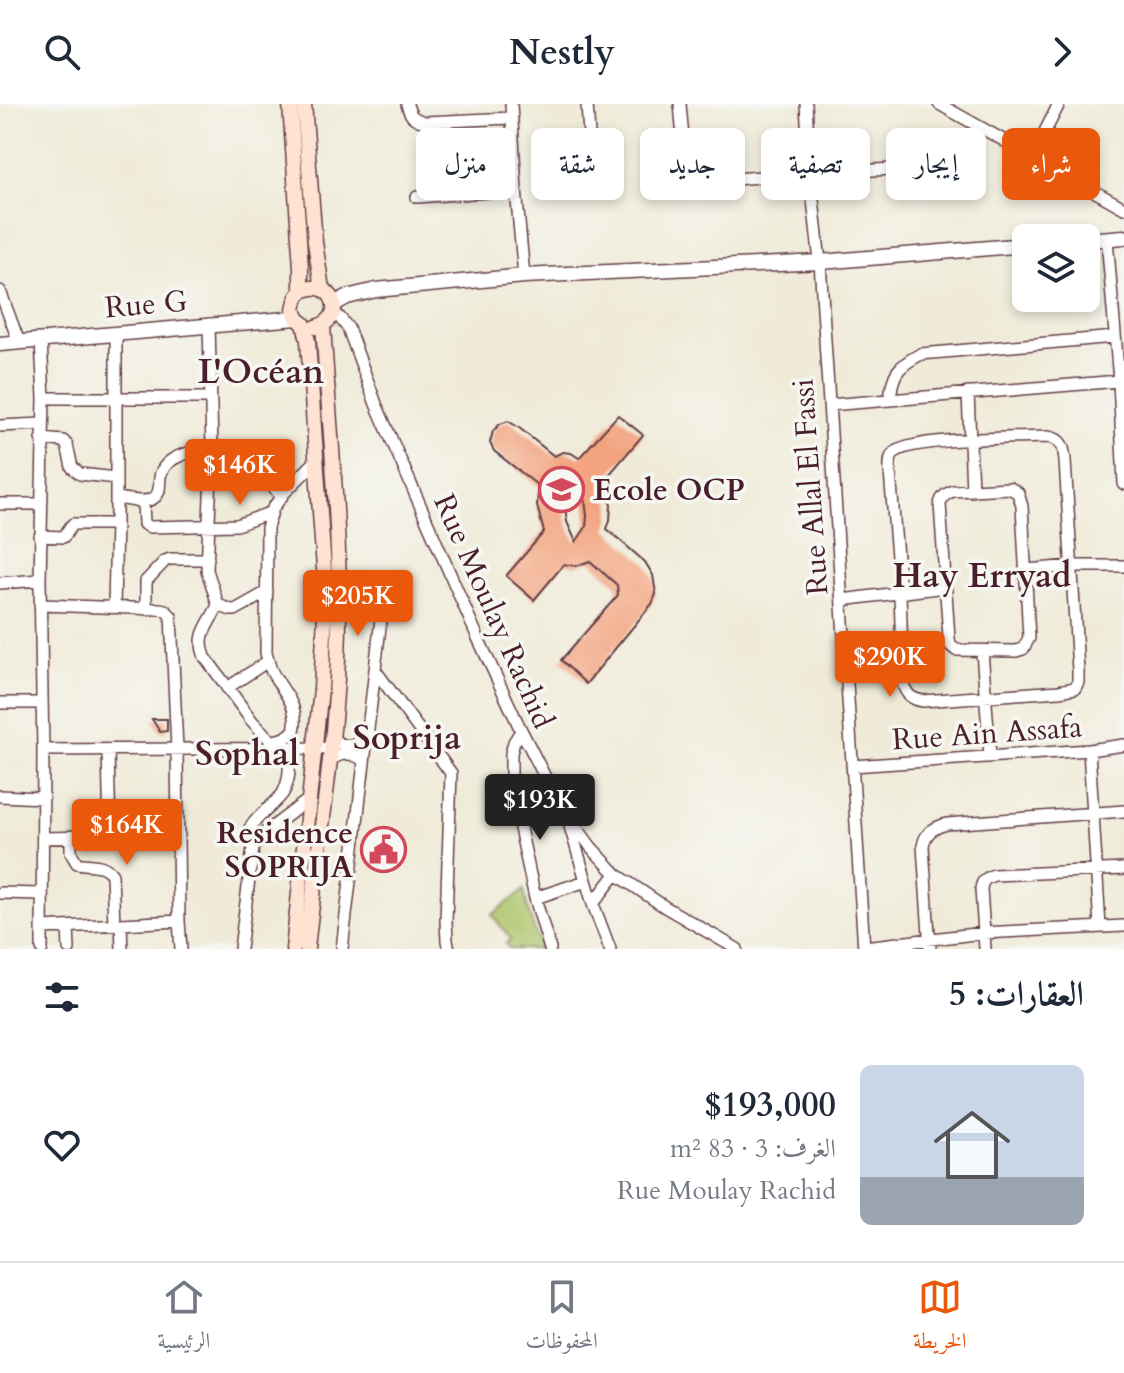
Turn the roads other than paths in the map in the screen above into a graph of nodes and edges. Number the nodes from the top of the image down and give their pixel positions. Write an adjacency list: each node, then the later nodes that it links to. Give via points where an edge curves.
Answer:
1 (290, 104): 28 (main road)
2 (304, 104): 26 (main road)
3 (407, 104): 10 (street, via 414,120 425,122)
4 (511, 104): 10 (street)
5 (587, 104): 11 (street)
6 (680, 104): 15 (street, via 690,178 697,182)
7 (806, 104): 12 (street, Rue Allal El Fassi)
8 (939, 104): 14 (street)
9 (1059, 104): 13 (street)
10 (511, 118): 16 (street)
11 (589, 128)
12 (807, 128)
13 (1047, 128)
14 (1002, 140)
15 (761, 177)
16 (516, 190): 25 (street)
17 (1100, 195): 19 (street)
18 (813, 200): 24 (street, Rue Allal El Fassi)
19 (1124, 208)
20 (1124, 237): 22 (street)
21 (1100, 239): 22 (street)
22 (1107, 239): 33 (street)
23 (1012, 246): 24 (street)
24 (820, 262): 25 (street); 43 (street, Rue Allal El Fassi)
25 (524, 276): 29 (street, via 376,290 347,297)
26 (322, 289): 28 (main road); 29 (main road, via 330,295)
27 (0, 291): 35 (street)
28 (301, 292): 30 (main road, via 294,309)
29 (330, 315): 30 (main road, via 316,327); 85 (street, Rue Moulay Rachid, via 348,328 404,470); 92 (main road, via 340,597)
30 (300, 321): 31 (street, Rue G); 49 (main road, via 308,341)
31 (209, 324): 32 (street, Rue G); 40 (street)
32 (116, 333): 34 (street, Rue G); 41 (street)
33 (1115, 337): 37 (street); 42 (street, via 921,354 896,373)
34 (41, 341): 35 (street, Rue G); 39 (street)
35 (19, 342): 36 (street, Rue G)
36 (0, 344)
37 (1119, 381): 38 (street); 52 (street)
38 (968, 393): 42 (street); 47 (street)
39 (44, 398): 41 (street); 44 (street)
40 (211, 398): 41 (street); 48 (street)
41 (115, 399): 51 (street)
42 (890, 400): 43 (street)
43 (829, 405): 73 (street, Rue Allal El Fassi)
44 (42, 424): 45 (street); 46 (street)
45 (0, 426)
46 (42, 439): 51 (street, via 63,441 75,472); 58 (street)
47 (970, 439): 53 (street); 64 (street, via 1048,437 1064,446); 72 (street, via 908,447 893,455)
48 (212, 449): 50 (street); 56 (street, via 175,458 161,472 158,495)
49 (316, 461): 54 (street); 90 (main road, via 326,598)
50 (211, 464): 54 (street, via 240,457); 61 (street)
51 (116, 478): 55 (street)
52 (1124, 484)
53 (972, 491): 66 (street, via 1010,488 1018,493); 70 (street, via 953,491 940,504)
54 (281, 497): 59 (street)
55 (116, 498): 56 (street); 60 (street)
56 (143, 501): 61 (street, via 147,526)
57 (0, 504): 58 (street)
58 (41, 504): 62 (street)
59 (272, 512): 61 (street, via 237,525); 71 (street)
60 (116, 524): 62 (street, via 73,524 63,537); 76 (street)
61 (209, 526): 63 (street)
62 (40, 536): 67 (street)
63 (208, 559): 75 (street); 77 (street, via 165,561 146,581)
64 (1072, 566): 65 (street); 66 (street); 82 (street, via 1075,688)
65 (1124, 566)
66 (1026, 570): 78 (street, via 1026,644 1016,651)
67 (40, 580): 68 (street); 74 (street)
68 (0, 583)
69 (385, 585): 80 (street)
70 (945, 587): 72 (street); 78 (street, via 950,645)
71 (267, 592): 75 (street, via 235,610); 79 (street)
72 (900, 593): 73 (street); 82 (street, via 903,684 909,697 923,701)
73 (842, 600): 98 (street, Rue Allal El Fassi)
74 (40, 605): 76 (street); 84 (street)
75 (218, 605): 81 (street, via 200,645)
76 (114, 607): 77 (street)
77 (146, 609): 91 (street, via 165,610 171,616)
78 (982, 651): 82 (street)
79 (268, 661): 81 (street); 87 (street, via 297,721 294,731)
80 (375, 670): 86 (street); 137 (street, via 451,773)
81 (227, 688): 87 (street)
82 (986, 696): 96 (street)
83 (0, 703): 84 (street)
84 (41, 703): 93 (street)
85 (521, 731): 103 (street, Rue Moulay Rachid); 116 (street, via 511,753 511,786)
86 (367, 735): 92 (street, via 361,742); 97 (street)
87 (273, 744): 89 (street); 91 (street)
88 (1124, 745): 95 (street, Rue Ain Assafa)
89 (290, 747): 90 (street); 109 (street, via 284,792 250,826)
90 (316, 747): 92 (street); 101 (main road)
91 (177, 749): 94 (street); 105 (street)
92 (332, 749): 97 (street, via 336,756 348,754); 135 (main road)
93 (43, 750): 94 (street); 100 (street)
94 (108, 750): 107 (street)
95 (1089, 750): 96 (street, Rue Ain Assafa); 104 (street)
96 (990, 756): 98 (street, Rue Ain Assafa)
97 (364, 761): 136 (street)
98 (852, 766): 128 (street, Rue Allal El Fassi)
99 (0, 796): 100 (street)
100 (42, 798): 108 (street)
101 (309, 799): 109 (street); 134 (main road)
102 (1124, 811): 104 (street)
103 (567, 814): 112 (street, Rue Moulay Rachid); 113 (street)
104 (1093, 814): 111 (street); 125 (street, via 947,824 930,831 923,846)
105 (179, 835): 107 (street); 118 (street)
106 (71, 836): 107 (street); 108 (street); 119 (street, via 77,863 97,865 112,875)
107 (110, 836)
108 (43, 838): 115 (street)
109 (255, 844): 133 (street)
110 (1124, 869): 111 (street)
111 (1096, 872): 122 (street); 124 (street, via 986,878 981,889)
112 (616, 874): 117 (street); 126 (street, Rue Moulay Rachid)
113 (586, 881): 116 (street); 117 (street)
114 (0, 893): 115 (street)
115 (41, 894): 123 (street)
116 (535, 898): 138 (street)
117 (593, 904): 127 (street)
118 (179, 921): 119 (street); 132 (street)
119 (118, 924): 121 (street); 131 (street)
120 (1124, 926): 122 (street)
121 (68, 927): 123 (street); 130 (street)
122 (1100, 927): 124 (street)
123 (42, 928): 129 (street)
124 (983, 933): 125 (street); 140 (street)
125 (929, 944): 128 (street)
126 (722, 945): 139 (street, Rue Moulay Rachid)
127 (612, 947)
128 (864, 948)
129 (42, 949)
130 (69, 949)
131 (122, 949)
132 (181, 949)
133 (240, 949)
134 (293, 949)
135 (307, 949)
136 (342, 949)
137 (449, 949)
138 (550, 949)
139 (737, 949)
140 (985, 949)

